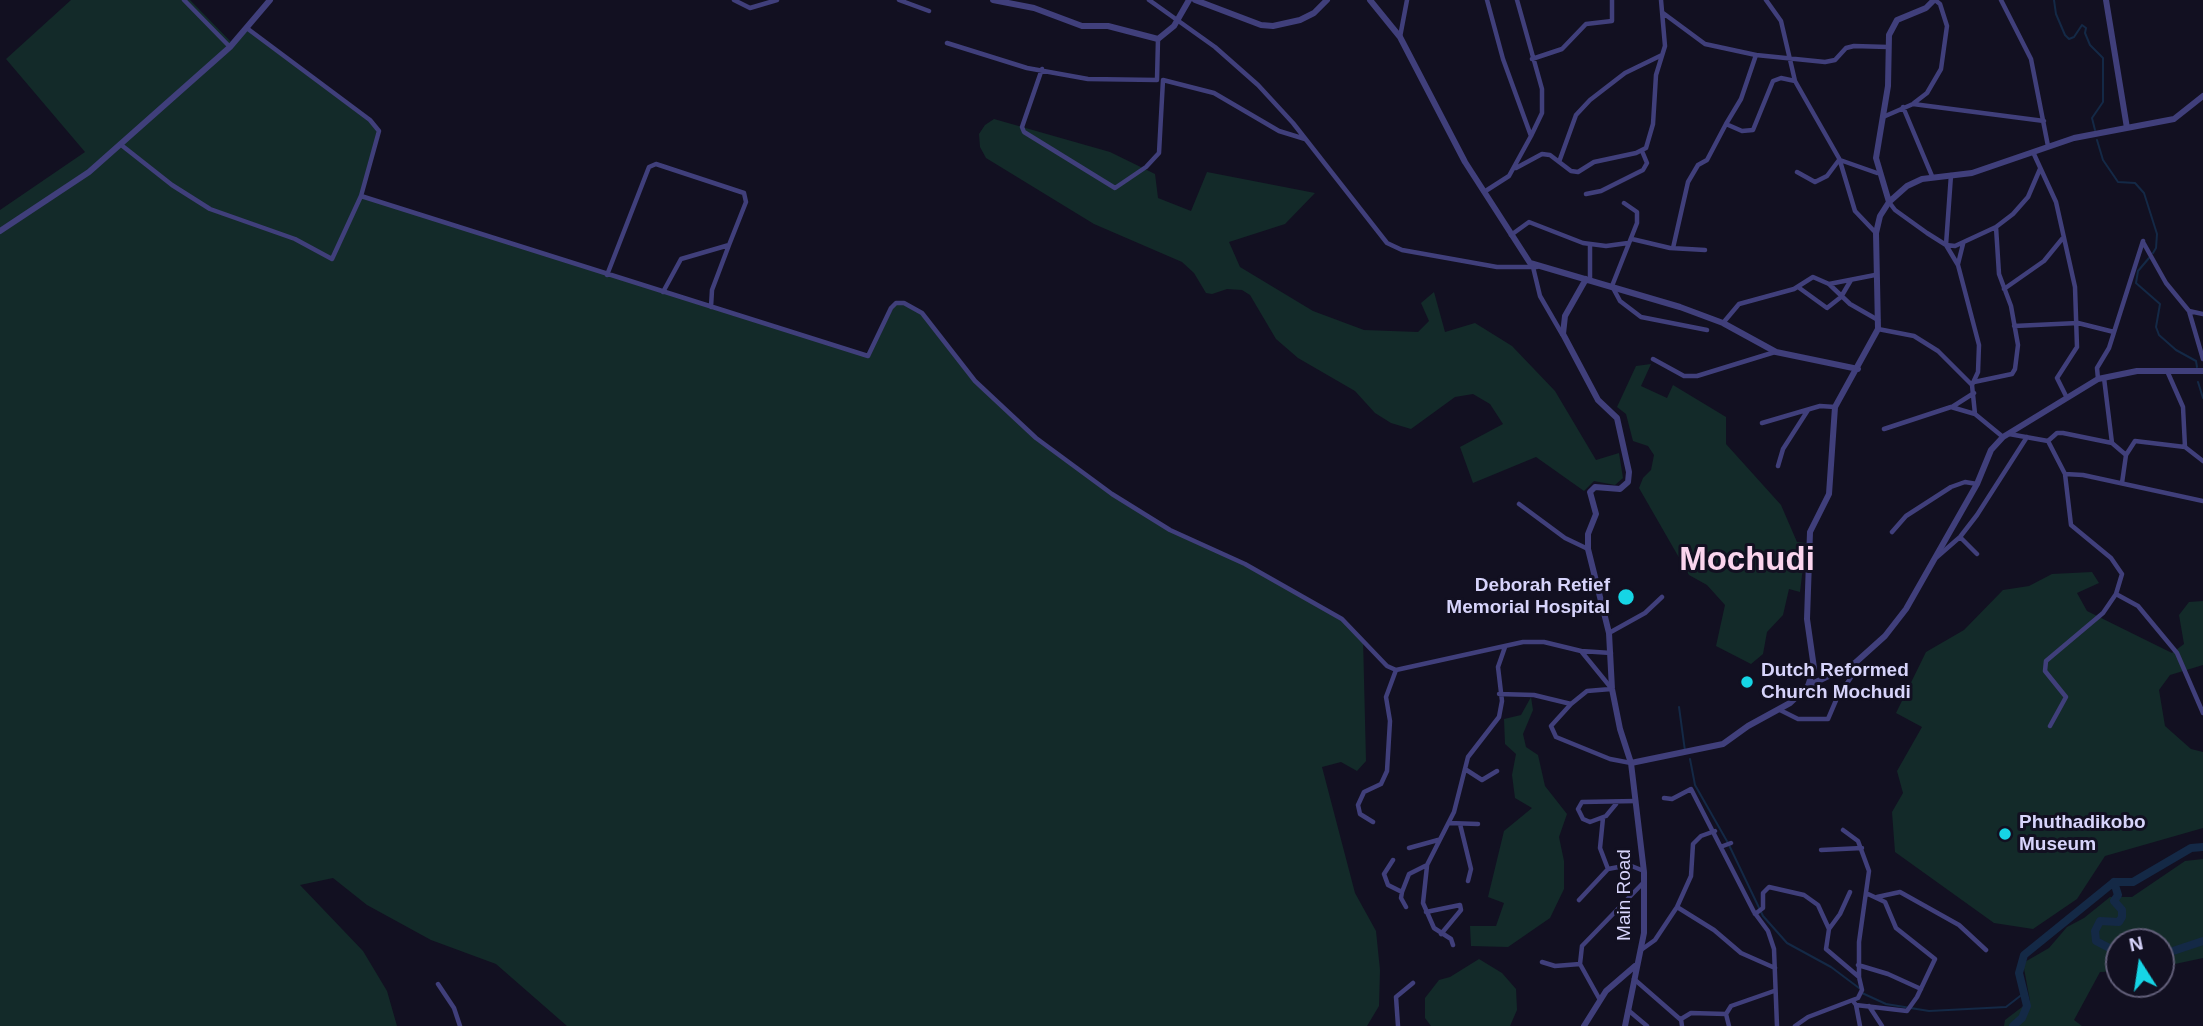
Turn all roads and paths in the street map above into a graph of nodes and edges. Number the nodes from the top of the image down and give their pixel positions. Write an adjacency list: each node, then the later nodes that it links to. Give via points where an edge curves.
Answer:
1 (184, 0): 28 (street)
2 (270, 0): 24 (street)
3 (734, 0): 4 (street, via 750,8)
4 (777, 0)
5 (900, 0): 21 (street)
6 (993, 0): 26 (street, via 1034,8 1083,26 1108,26)
7 (1149, 0): 23 (street)
8 (1195, 0): 9 (street, via 1273,26 1300,20)
9 (1327, 0)
10 (1370, 0): 25 (street)
11 (1407, 0): 25 (street)
12 (1487, 0): 44 (street)
13 (1517, 0): 32 (street)
14 (1612, 0): 32 (street, via 1612,21 1586,24 1562,50)
15 (1661, 0): 22 (street)
16 (1766, 0): 33 (street, via 1780,21)
17 (1934, 0): 29 (street, via 1897,20); 38 (street, via 1940,4 1947,26 1941,69 1927,93)
18 (2001, 0): 41 (street, via 2031,59)
19 (2106, 0): 43 (street)
20 (1184, 1): 23 (street)
21 (929, 11)
22 (1663, 13): 30 (street); 31 (street, via 1705,44)
23 (1178, 20): 26 (street); 45 (street, via 1240,68)
24 (248, 29): 28 (street); 60 (street, via 377,127)
25 (1400, 37): 58 (street)
26 (1158, 39): 35 (street)
27 (947, 44): 34 (street)
28 (230, 47): 46 (street)
29 (1888, 47): 33 (street, via 1853,46 1831,61); 40 (street)
30 (1662, 55): 48 (street, via 1653,124); 51 (street, via 1625,73 1590,100 1576,115)
31 (1756, 55): 33 (street); 42 (street, via 1741,99)
32 (1532, 59): 44 (street, via 1543,104)
33 (1789, 60): 36 (street)
34 (1042, 69): 35 (street, via 1088,79); 35 (street, via 1022,130 1115,188 1159,153)
35 (1160, 80): 45 (street, via 1214,93 1279,131)
36 (1795, 81): 42 (street, via 1773,81 1752,130); 50 (street)
37 (2203, 96): 43 (street, via 2174,119)
38 (1913, 104): 39 (street); 41 (street)
39 (1903, 107): 40 (street); 56 (street)
40 (1883, 117): 55 (street)
41 (2044, 121): 47 (street)
42 (1726, 124): 73 (street, via 1707,160 1698,165 1688,182)
43 (2127, 128): 47 (street)
44 (1531, 136): 52 (street)
45 (1306, 140): 76 (street, via 1370,225 1395,248 1497,267)
46 (120, 144): 60 (street, via 210,209 295,239 332,259); 64 (street, via 78,181)
47 (2049, 146): 49 (street)
48 (1642, 151): 51 (street, via 1594,162 1578,172); 59 (street, via 1647,163 1643,170)
49 (2033, 151): 53 (street); 57 (street)
50 (1840, 160): 54 (street, via 1815,182); 55 (street); 65 (street, via 1855,211)
51 (1559, 162): 52 (street, via 1542,154)
52 (1516, 167): 58 (street)
53 (2040, 169): 63 (street, via 2021,206); 67 (street, via 2053,194)
54 (1797, 172)
55 (1877, 173): 61 (street)
56 (1932, 176): 57 (street); 61 (street, via 1907,186)
57 (1951, 176): 72 (street)
58 (1484, 191): 66 (street)
59 (1586, 194)
60 (361, 196): 77 (street)
61 (1889, 202): 65 (street); 72 (street, via 1895,211)
62 (1624, 203): 68 (street, via 1637,212)
63 (1996, 227): 70 (street); 84 (street)
64 (0, 231)
65 (1876, 233): 78 (street)
66 (1510, 236): 69 (street, via 1529,222); 76 (street)
67 (2063, 239): 84 (street, via 2044,261); 92 (street)
68 (1630, 241): 69 (street); 73 (street); 82 (street)
69 (1590, 244): 79 (street)
70 (1963, 244): 72 (street); 75 (street)
71 (729, 245): 77 (street, via 746,202 744,193 656,164 644,175); 85 (street, via 681,259); 87 (street, via 712,290)
72 (1946, 245): 75 (street)
73 (1673, 248): 74 (street)
74 (1705, 250)
75 (1958, 265): 105 (street, via 1979,345)
76 (1535, 267): 79 (street); 97 (street, via 1540,296)
77 (607, 275): 85 (street)
78 (1875, 275): 80 (street); 90 (street)
79 (1588, 279): 82 (street); 97 (street, via 1565,316)
80 (1851, 280): 81 (street); 86 (street)
81 (1829, 284): 83 (street, via 1811,277); 86 (street)
82 (1612, 285): 91 (street); 95 (street, via 1620,301 1642,317)
83 (1798, 287): 86 (street, via 1827,307); 91 (street, via 1739,304)
84 (2004, 289): 93 (street)
85 (663, 292): 87 (street)
86 (1841, 297): 90 (street)
87 (711, 307): 139 (street, via 868,356 891,309 904,303 922,313 975,382 1045,445 1170,530 1342,619)
88 (2189, 311): 89 (street); 96 (street, via 2143,241); 100 (street)
89 (2203, 314)
90 (1878, 320): 94 (street)
91 (1723, 323): 98 (street)
92 (2078, 323): 93 (street); 96 (street); 107 (street, via 2077,347 2057,378)
93 (2014, 326): 105 (street, via 2018,345 2012,374)
94 (1878, 329): 101 (street); 105 (street, via 1924,340)
95 (1707, 330)
96 (2114, 332): 104 (street, via 2097,368)
97 (1563, 334): 129 (street, via 1598,400 1617,418 1629,472 1628,482 1620,489 1595,487 1590,492 1596,514)
98 (1776, 352): 99 (street, via 1697,376 1684,376); 101 (street)
99 (1653, 359)
100 (2203, 359)
101 (1858, 369): 108 (street)
102 (2203, 371): 103 (street)
103 (2168, 373): 104 (street, via 2137,371); 118 (street, via 2183,407)
104 (2101, 379): 107 (street); 117 (street)
105 (1973, 384): 106 (street)
106 (1974, 393): 109 (street); 111 (street)
107 (2066, 396): 114 (street)
108 (1835, 407): 110 (street); 140 (street, via 1829,494 1810,532 1807,619 1814,668)
109 (1951, 407): 111 (street); 113 (street)
110 (1808, 409): 112 (street); 121 (street)
111 (1975, 414): 114 (street)
112 (1762, 423)
113 (1884, 429)
114 (2006, 436): 115 (street); 124 (street, via 1991,450)
115 (2027, 437): 116 (street); 128 (street)
116 (2048, 441): 117 (street, via 2063,433); 122 (street)
117 (2112, 443): 119 (street)
118 (2185, 447): 119 (street, via 2137,440); 120 (street)
119 (2126, 455): 123 (street)
120 (2203, 461)
121 (1778, 466)
122 (2065, 474): 123 (street); 132 (street, via 2071,525 2119,568 2122,577)
123 (2122, 483): 125 (street)
124 (1977, 484): 127 (street, via 1951,487 1906,516); 131 (street)
125 (2203, 501)
126 (1519, 503): 129 (street, via 1565,538)
127 (1892, 532)
128 (1960, 537): 130 (street); 131 (street)
129 (1588, 549): 134 (street, Main Road)
130 (1977, 554)
131 (1937, 558): 138 (street, via 1885,636)
132 (2116, 594): 145 (street, via 2138,606 2177,653); 146 (street, via 2091,626 2046,661 2045,671 2066,696)
133 (1662, 597): 134 (street)
134 (1609, 633): 137 (street, Main Road)
135 (1505, 647): 136 (street, via 1531,640); 139 (street); 142 (street, via 1498,667)
136 (1581, 651): 137 (street); 141 (street)
137 (1611, 653): 141 (street, Main Road)
138 (1855, 663): 140 (street); 144 (street, via 1828,719 1798,719)
139 (1396, 670): 154 (street, via 1386,697 1390,721 1387,771 1381,784 1364,792 1358,805 1360,814)
140 (1808, 686): 144 (street)
141 (1612, 689): 143 (street, via 1587,691); 147 (street, Main Road)
142 (1499, 694): 143 (street); 148 (street, via 1499,717 1475,746)
143 (1571, 704): 147 (street, via 1551,726 1556,737)
144 (1780, 710): 147 (street, via 1717,746)
145 (2203, 713)
146 (2050, 726)
147 (1631, 763): 151 (street, Main Road)
148 (1465, 769): 149 (street, via 1482,780); 155 (street)
149 (1497, 771)
150 (1664, 798): 159 (street, via 1691,789)
151 (1637, 801): 152 (street); 167 (street, Main Road)
152 (1616, 804): 153 (street); 153 (street, via 1578,805 1587,821)
153 (1603, 818): 166 (street, via 1600,848)
154 (1373, 822)
155 (1449, 823): 156 (street); 160 (street)
156 (1460, 824): 157 (street); 168 (street, via 1471,869)
157 (1478, 824)
158 (1843, 830): 162 (street)
159 (1715, 831): 176 (street, via 1702,836 1691,849 1691,876); 177 (street)
160 (1439, 839): 161 (street); 165 (street)
161 (1409, 848)
162 (1863, 848): 163 (street); 172 (street)
163 (1821, 850)
164 (1393, 860): 170 (street, via 1384,874 1391,888)
165 (1427, 865): 170 (street, via 1409,874); 178 (street, via 1422,896)
166 (1608, 869): 167 (street, via 1629,865); 174 (street)
167 (1644, 872): 169 (street, Main Road)
168 (1468, 881)
169 (1645, 882): 182 (street, Main Road); 185 (street, via 1583,946)
170 (1402, 892): 175 (street)
171 (1850, 892): 179 (street)
172 (1868, 894): 173 (street); 187 (street)
173 (1876, 897): 183 (street, via 1900,892 1959,925); 193 (street, via 1886,904 1896,928 1934,956)
174 (1580, 900)
175 (1406, 907)
176 (1677, 907): 182 (street, via 1654,940); 188 (street, via 1741,953)
177 (1758, 911): 179 (street, via 1765,890 1783,888 1811,899); 188 (street, via 1772,940)
178 (1426, 912): 180 (street); 180 (street, via 1460,905 1461,910)
179 (1829, 929): 189 (street, via 1826,949)
180 (1441, 934): 181 (street)
181 (1453, 945)
182 (1641, 950): 186 (street, Main Road)
183 (1986, 950)
184 (1542, 962): 185 (street)
185 (1580, 964): 195 (street)
186 (1637, 965): 190 (street, Main Road); 195 (street)
187 (1858, 965): 189 (street); 193 (street)
188 (1775, 968): 194 (street)
189 (1859, 977): 196 (street, via 1862,990)
190 (1634, 979): 198 (street, Main Road); 200 (street)
191 (1413, 983): 202 (street, via 1396,997)
192 (438, 984): 201 (street)
193 (1921, 989): 197 (street, via 1903,1012)
194 (1774, 991): 199 (street, via 1743,1000); 207 (street)
195 (1600, 1000): 203 (street)
196 (1855, 1001): 197 (street); 208 (street); 209 (street)
197 (1868, 1005): 210 (street)
198 (1628, 1010): 204 (street, Main Road); 205 (street)
199 (1726, 1014): 200 (street, via 1691,1013); 206 (street)
200 (1681, 1023)
201 (460, 1026)
202 (1398, 1026)
203 (1584, 1026)
204 (1625, 1026)
205 (1647, 1026)
206 (1729, 1026)
207 (1777, 1026)
208 (1794, 1026)
209 (1860, 1026)
210 (1881, 1026)

